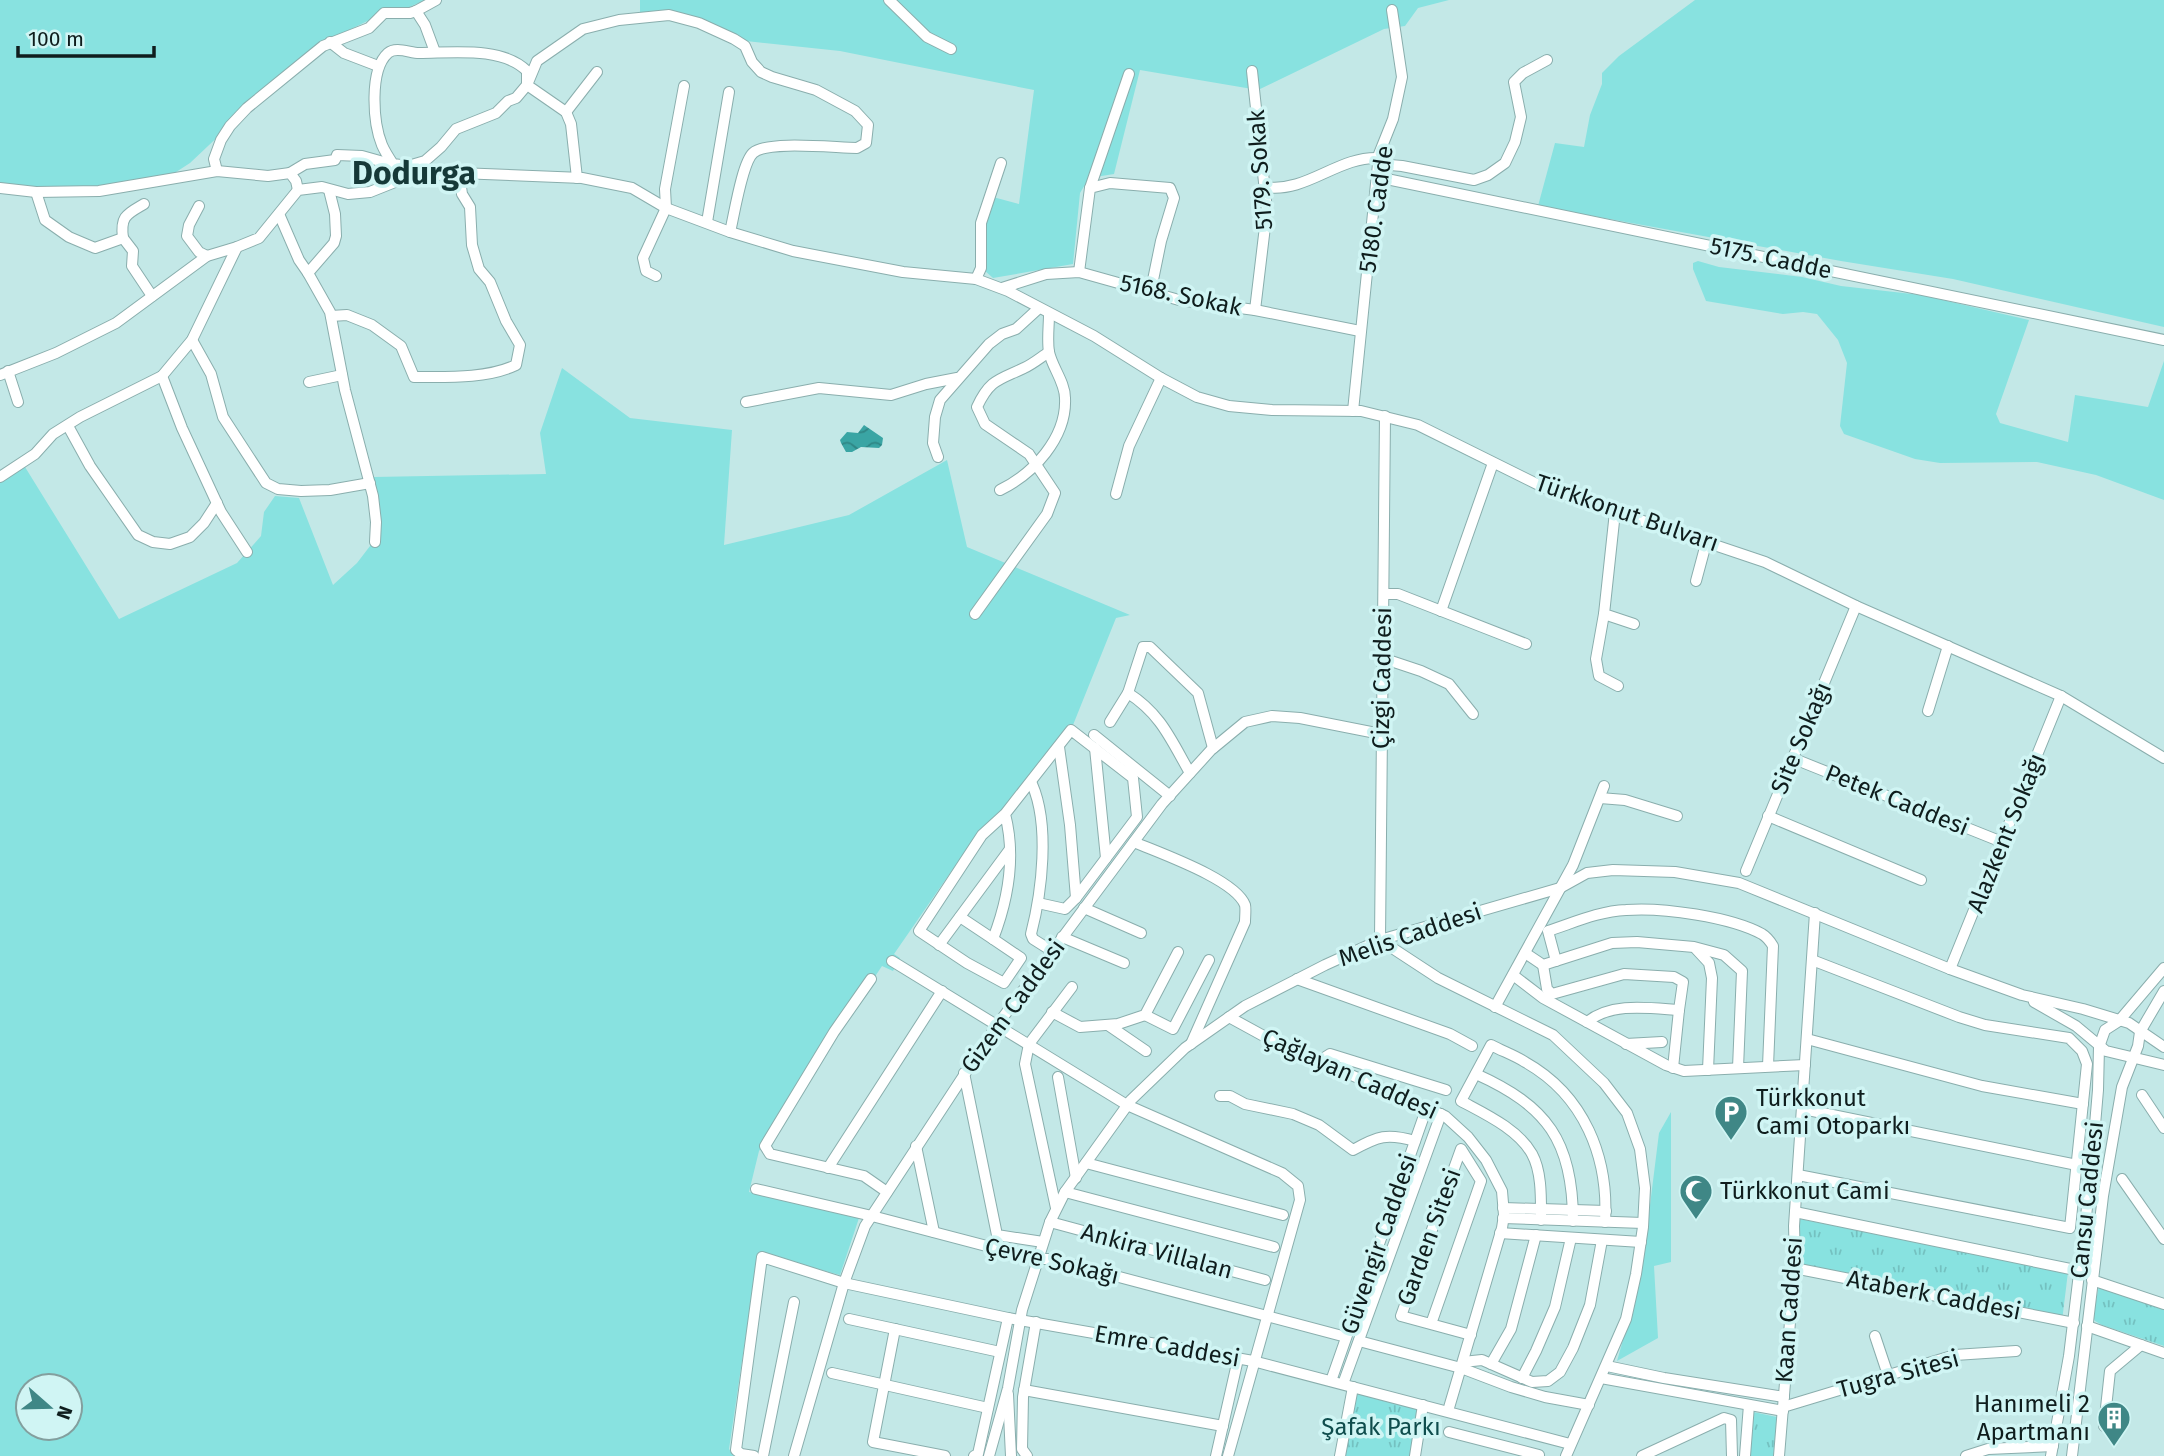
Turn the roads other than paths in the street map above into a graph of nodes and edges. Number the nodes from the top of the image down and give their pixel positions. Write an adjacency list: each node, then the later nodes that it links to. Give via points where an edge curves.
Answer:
1 (379, 0): 6 (street)
2 (436, 0): 5 (street)
3 (889, 0): 8 (street, via 927,37)
4 (1392, 10): 19 (street, 5180. Cadde, via 1402,77)
5 (416, 11): 6 (street); 9 (street)
6 (384, 12): 7 (street, via 369,28)
7 (330, 42): 11 (street, via 344,53); 22 (street, via 230,127 214,159)
8 (951, 48)
9 (435, 52): 11 (street, via 394,50); 15 (street, via 473,51 519,63 527,71)
10 (1546, 60): 19 (street, via 1514,82 1521,117 1515,142 1505,163 1488,175 1474,180)
11 (378, 66): 21 (street, via 377,132)
12 (597, 72): 18 (street)
13 (1252, 72): 28 (street, 5179. Sokak)
14 (1129, 74): 30 (street)
15 (527, 85): 18 (street); 21 (street, via 496,113 456,129 425,161); 39 (street, via 537,61 583,29 669,15 734,39 745,46 761,72 816,90 855,111 868,125 866,143 857,148 769,145 752,153)
16 (684, 86): 36 (street, via 665,189)
17 (729, 92): 38 (street)
18 (566, 111): 27 (street)
19 (1379, 161): 26 (street, 5180. Cadde); 28 (street, via 1365,158 1292,187)
20 (1001, 163): 46 (street, via 981,223 981,268)
21 (393, 164): 23 (street, via 337,155 335,160 304,164); 25 (street)
22 (217, 171): 23 (street, via 268,176); 33 (street, via 99,191)
23 (290, 173): 31 (street)
24 (458, 173): 25 (street, Türkkonut Bulvarı); 27 (street, Türkkonut Bulvarı); 52 (street, via 461,194 470,207 479,269 520,345 516,365 456,377 414,377 401,346 372,325 346,315)
25 (405, 177): 32 (street, Türkkonut Bulvarı, via 370,192)
26 (1377, 177): 53 (street, 5180. Cadde); 55 (street, 5175. Cadde)
27 (577, 178): 36 (street, Türkkonut Bulvarı, via 632,188)
28 (1266, 187): 50 (street, 5179. Sokak, via 1266,234)
29 (0, 188): 33 (street)
30 (1090, 188): 43 (street); 48 (street, via 1110,183 1170,188 1174,198 1153,280)
31 (298, 190): 32 (street, Türkkonut Bulvarı); 37 (street)
32 (329, 190): 44 (street, via 336,236)
33 (36, 191): 40 (street, via 45,220 69,237 95,247)
34 (144, 204): 40 (street, via 125,215)
35 (200, 206): 42 (street, via 187,236 198,252)
36 (666, 208): 38 (street, Türkkonut Bulvarı); 45 (street, via 643,258 646,271)
37 (279, 214): 41 (street, via 259,237); 44 (street)
38 (707, 222): 39 (street, Türkkonut Bulvarı)
39 (730, 232): 46 (street, Türkkonut Bulvarı, via 793,251 903,272)
40 (123, 238): 49 (street, via 133,251 132,266)
41 (237, 247): 42 (street); 54 (street)
42 (207, 256): 49 (street)
43 (1079, 272): 47 (street, 5168. Sokak, via 1045,274); 48 (street, 5168. Sokak)
44 (308, 274): 52 (street)
45 (656, 276)
46 (976, 279): 47 (street, Türkkonut Bulvarı)
47 (1002, 288): 51 (street, Türkkonut Bulvarı)
48 (1146, 290): 50 (street, 5168. Sokak, via 1180,300)
49 (152, 296): 57 (street, via 116,323 56,354)
50 (1255, 310): 53 (street, 5168. Sokak)
51 (1044, 311): 56 (street); 60 (street, Türkkonut Bulvarı); 61 (street, via 989,344)
52 (331, 316): 58 (street)
53 (1360, 331): 65 (street, 5180. Cadde)
54 (192, 340): 59 (street); 72 (street, via 211,374 223,416 266,483 278,489 316,491)
55 (2164, 340)
56 (1049, 352): 70 (street, via 1065,394 1065,411); 70 (street, via 1001,376 986,388 977,407 985,424 1020,447)
57 (4, 373): 63 (street)
58 (342, 375): 62 (street); 72 (street)
59 (162, 376): 67 (street); 75 (street)
60 (1161, 378): 65 (street, Türkkonut Bulvarı, via 1197,397 1229,406); 74 (street, via 1129,446)
61 (957, 379): 64 (street, via 891,394 819,388); 68 (street, via 940,400 935,417 933,443)
62 (309, 382)
63 (18, 402)
64 (746, 402)
65 (1353, 411): 66 (street, Türkkonut Bulvarı)
66 (1385, 416): 69 (street, Türkkonut Bulvarı, via 1418,425); 81 (street, Çizgi Caddesi)
67 (68, 426): 71 (street); 75 (street, via 138,535 170,544 190,537)
68 (938, 457)
69 (1493, 463): 76 (street, Türkkonut Bulvarı, via 1545,488); 83 (street)
70 (1037, 465): 73 (street); 84 (street, via 1055,493 1047,514)
71 (0, 477)
72 (370, 483): 78 (street)
73 (1000, 490)
74 (1116, 494)
75 (217, 503): 79 (street)
76 (1615, 512): 77 (street, Türkkonut Bulvarı); 85 (street)
77 (1707, 540): 80 (street); 82 (street, Türkkonut Bulvarı)
78 (374, 542)
79 (247, 552)
80 (1696, 581)
81 (1384, 594): 83 (street, via 1398,594); 89 (street, Çizgi Caddesi)
82 (1856, 606): 88 (street, Türkkonut Bulvarı); 101 (street, Site Sokağı)
83 (1441, 611): 87 (street)
84 (975, 614)
85 (1604, 614): 86 (street); 90 (street, via 1599,676)
86 (1634, 624)
87 (1525, 644)
88 (1948, 646): 92 (street, Türkkonut Bulvarı); 93 (street)
89 (1382, 658): 94 (street, via 1449,684); 96 (street, Çizgi Caddesi)
90 (1618, 686)
91 (1128, 693): 95 (street); 100 (street, via 1143,647 1150,647 1198,693); 103 (street, via 1161,720)
92 (2061, 696): 102 (street, Türkkonut Bulvarı); 112 (street, Alazkent Sokağı)
93 (1928, 711)
94 (1473, 714)
95 (1110, 722)
96 (1381, 734): 100 (street, Gizem Caddesi, via 1272,716 1245,722); 126 (street, Çizgi Caddesi)
97 (1094, 735): 106 (street)
98 (1059, 747): 99 (street, via 1071,730); 104 (street); 118 (street)
99 (1095, 748): 114 (street); 114 (street, via 1133,778 1137,817)
100 (1213, 748): 103 (street, Gizem Caddesi)
101 (1792, 758): 110 (street, Site Sokağı); 112 (street, Petek Caddesi)
102 (2164, 758)
103 (1190, 773): 106 (street, Gizem Caddesi)
104 (1032, 784): 108 (street); 119 (street, via 1042,853)
105 (1604, 786): 107 (street)
106 (1170, 796): 111 (street, Gizem Caddesi)
107 (1600, 798): 109 (street, via 1625,800); 117 (street)
108 (1005, 814): 113 (street); 127 (street, via 982,835 919,931)
109 (1677, 816)
110 (1768, 816): 115 (street, Site Sokağı); 116 (street)
111 (1134, 842): 120 (street, Gizem Caddesi); 160 (street, via 1218,879 1235,891 1245,906 1245,922)
112 (2002, 842): 138 (street, Alazkent Sokağı)
113 (1010, 849): 122 (street); 125 (street, via 1007,895)
114 (1106, 858): 118 (street)
115 (1746, 871)
116 (1921, 880)
117 (1559, 888): 121 (street, Melis Caddesi, via 1587,873 1675,872 1739,883); 126 (street, Melis Caddesi); 131 (street)
118 (1076, 898): 119 (street, via 1065,909)
119 (1038, 903): 129 (street, via 1032,939)
120 (1084, 908): 123 (street); 124 (street, Gizem Caddesi)
121 (1815, 913): 133 (street, Kaan Caddesi); 138 (street, Melis Caddesi)
122 (960, 917): 125 (street); 127 (street)
123 (1141, 933)
124 (1062, 937): 129 (street, Gizem Caddesi); 136 (street)
125 (993, 939): 127 (street, via 1021,958 1004,983)
126 (1380, 940): 141 (street, Melis Caddesi); 146 (street, via 1438,978)
127 (939, 945)
128 (1694, 947): 135 (street, via 1612,943); 171 (street, via 1724,955 1742,971); 172 (street, via 1709,963 1712,978)
129 (1052, 951): 153 (street, Gizem Caddesi)
130 (1178, 952): 149 (street)
131 (1534, 959): 135 (street); 139 (street); 147 (street, via 1552,994 1624,974 1674,977 1683,982)
132 (1209, 960): 149 (street, via 1173,1029)
133 (1812, 960): 156 (street, Kaan Caddesi); 179 (street, via 1985,1025 2068,1038 2082,1051 2087,1064)
134 (892, 961): 143 (street)
135 (1556, 961): 169 (street, via 1548,930 1626,910 1708,917 1766,936 1773,946)
136 (1124, 963)
137 (2164, 968): 151 (street)
138 (1950, 969): 145 (street, Melis Caddesi)
139 (1513, 975): 146 (street); 152 (street)
140 (871, 979): 189 (street, via 765,1146 771,1154)
141 (1297, 979): 150 (street, Melis Caddesi); 161 (street)
142 (1072, 986): 148 (street)
143 (942, 991): 153 (street); 189 (street)
144 (2164, 991): 155 (street, Cansu Caddesi)
145 (2022, 995): 151 (street, Melis Caddesi); 162 (street, Melis Caddesi, via 2076,1026)
146 (1495, 1007): 205 (street, via 1553,1035 1628,1113 1640,1149)
147 (1679, 1010): 152 (street, via 1625,1008 1595,1015); 170 (street)
148 (1052, 1013): 154 (street, via 1080,1027); 158 (street)
149 (1145, 1015): 154 (street)
150 (1229, 1017): 160 (street, Melis Caddesi); 166 (street, Çağlayan Caddesi)
151 (2119, 1021): 155 (street, Melis Caddesi); 162 (street, via 2105,1030)
152 (1587, 1022): 159 (street)
153 (997, 1024): 158 (street); 173 (street, Gizem Caddesi)
154 (1108, 1025): 164 (street)
155 (2140, 1032): 163 (street, Melis Caddesi); 165 (street, Cansu Caddesi)
156 (1807, 1039): 167 (street, Kaan Caddesi); 179 (street, via 1982,1086)
157 (1661, 1042): 159 (street)
158 (1029, 1044): 180 (street); 196 (street, via 1025,1063)
159 (1626, 1044): 170 (street)
160 (1190, 1045): 180 (street, Melis Caddesi)
161 (1472, 1046)
162 (2099, 1046): 165 (street, Melis Caddesi); 217 (street, Cansu Caddesi, via 2092,1170)
163 (2164, 1047)
164 (1146, 1051)
165 (2132, 1057): 168 (street, Melis Caddesi); 219 (street, Cansu Caddesi, via 2120,1100)
166 (1319, 1061): 176 (street, via 1330,1054); 181 (street, Çağlayan Caddesi)
167 (1805, 1065): 169 (street); 182 (street, Kaan Caddesi)
168 (2164, 1065)
169 (1768, 1066): 171 (street)
170 (1673, 1068): 172 (street)
171 (1738, 1068): 172 (street)
172 (1708, 1070)
173 (964, 1073): 186 (street, Gizem Caddesi); 212 (street, via 998,1235)
174 (1476, 1074): 199 (street, via 1461,1101 1493,1118 1532,1154); 202 (street, via 1506,1087 1553,1130 1566,1160); 203 (street, via 1491,1045 1527,1062 1557,1085 1580,1111 1595,1139 1607,1197)
175 (1058, 1077): 191 (street)
176 (1446, 1090)
177 (1220, 1096): 185 (street, via 1319,1125 1357,1154 1377,1137)
178 (2142, 1096): 184 (street)
179 (2083, 1104): 188 (street)
180 (1127, 1105): 187 (street, Melis Caddesi); 223 (street, via 1282,1173 1298,1186 1300,1200)
181 (1427, 1107): 183 (street, Çağlayan Caddesi); 185 (street, Güvengir Caddesi)
182 (1802, 1109): 188 (street); 190 (street, Kaan Caddesi)
183 (1441, 1114): 198 (street, Çağlayan Caddesi, via 1486,1160 1502,1191); 235 (street, Güvengir Caddesi)
184 (2164, 1128)
185 (1415, 1141): 234 (street, Güvengir Caddesi)
186 (916, 1146): 194 (street, Gizem Caddesi); 206 (street)
187 (1086, 1163): 191 (street, Melis Caddesi); 200 (street)
188 (2077, 1166): 190 (street, via 2070,1228)
189 (828, 1168): 194 (street, via 864,1176)
190 (1798, 1175): 197 (street, Kaan Caddesi)
191 (1076, 1178): 195 (street, Melis Caddesi)
192 (2122, 1179): 210 (street)
193 (756, 1188): 201 (street, Çevre Sokağı)
194 (887, 1192): 201 (street, Gizem Caddesi)
195 (1065, 1192): 196 (street, Melis Caddesi); 214 (street, Ankira Villalan)
196 (1056, 1208): 204 (street, Melis Caddesi)
197 (1796, 1212): 216 (street, Kaan Caddesi); 217 (street)
198 (1503, 1213): 199 (street); 207 (street, Çağlayan Caddesi)
199 (1541, 1214): 202 (street)
200 (1283, 1215)
201 (872, 1216): 206 (street, Çevre Sokağı); 220 (street, Gizem Caddesi)
202 (1573, 1216): 203 (street)
203 (1606, 1217): 205 (street)
204 (1050, 1222): 212 (street, Melis Caddesi); 218 (street, Ankira Villalan)
205 (1643, 1223): 213 (street)
206 (934, 1232): 215 (street, Çevre Sokağı)
207 (1500, 1233): 208 (street); 232 (street, Çağlayan Caddesi)
208 (1536, 1235): 209 (street); 242 (street, via 1511,1329)
209 (1572, 1238): 211 (street); 247 (street, via 1555,1307)
210 (2164, 1239)
211 (1602, 1240): 213 (street); 247 (street, via 1590,1305 1560,1373 1548,1381)
212 (1043, 1242): 215 (street, Melis Caddesi)
213 (1641, 1242): 244 (street, via 1626,1319)
214 (1274, 1247)
215 (1037, 1259): 223 (street, Çevre Sokağı, via 1051,1258); 226 (street, Melis Caddesi)
216 (1794, 1268): 228 (street, Ataberk Caddesi); 257 (street, Kaan Caddesi)
217 (2080, 1270): 228 (street, Cansu Caddesi)
218 (1265, 1280)
219 (2092, 1280): 222 (street); 230 (street, Cansu Caddesi)
220 (844, 1283): 224 (street, Emre Caddesi); 269 (street, Emre Caddesi, via 762,1257 736,1450); 271 (street, Gizem Caddesi)
221 (794, 1302): 270 (street)
222 (2164, 1304)
223 (1266, 1314): 234 (street, Çevre Sokağı); 241 (street)
224 (1008, 1318): 226 (street, Emre Caddesi); 238 (street)
225 (849, 1319): 231 (street)
226 (1020, 1320): 227 (street, Emre Caddesi); 252 (street, Melis Caddesi)
227 (1036, 1322): 240 (street, Emre Caddesi); 253 (street)
228 (2074, 1323): 266 (street, Cansu Caddesi)
229 (1431, 1324): 229 (street, Garden Sitesi, via 1401,1316 1461,1149 1481,1181); 232 (street, Garden Sitesi)
230 (2087, 1326): 236 (street); 287 (street, Cansu Caddesi)
231 (895, 1329): 238 (street); 250 (street)
232 (1471, 1335): 243 (street, Çağlayan Caddesi)
233 (1875, 1336): 246 (street)
234 (1346, 1337): 249 (street, Güvengir Caddesi)
235 (1359, 1340): 243 (street); 251 (street, Güvengir Caddesi)
236 (2141, 1345): 239 (street); 261 (street, via 2110,1371)
237 (2016, 1351): 246 (street, Tugra Sitesi, via 1955,1355)
238 (1000, 1352): 258 (street)
239 (2164, 1353)
240 (1238, 1359): 241 (street, Emre Caddesi); 260 (street)
241 (1253, 1361): 249 (street, Emre Caddesi); 278 (street)
242 (1491, 1364): 243 (street, via 1482,1360); 247 (street)
243 (1462, 1365): 255 (street, via 1511,1387); 259 (street, Çağlayan Caddesi)
244 (1607, 1366): 248 (street); 257 (street)
245 (832, 1373): 250 (street)
246 (1888, 1375): 257 (street, Tugra Sitesi)
247 (1522, 1378)
248 (1601, 1378): 255 (street); 256 (street)
249 (1331, 1381): 251 (street, Emre Caddesi)
250 (884, 1385): 258 (street); 272 (street, via 873,1442)
251 (1348, 1386): 254 (street, Emre Caddesi); 279 (street, Güvengir Caddesi)
252 (1008, 1388): 274 (street, Melis Caddesi); 275 (street, Melis Caddesi)
253 (1024, 1390): 260 (street); 276 (street, via 1022,1449)
254 (1423, 1405): 259 (street, Emre Caddesi); 280 (street)
255 (1589, 1405): 264 (street)
256 (1749, 1405): 257 (street); 284 (street)
257 (1783, 1405): 285 (street, Kaan Caddesi)
258 (988, 1408): 273 (street)
259 (1448, 1411): 262 (street, Emre Caddesi)
260 (1223, 1426): 277 (street)
261 (2104, 1426)
262 (1505, 1427): 264 (street, Emre Caddesi); 265 (street)
263 (1449, 1433): 265 (street)
264 (1570, 1444): 281 (street)
265 (1499, 1445): 268 (street)
266 (2052, 1451): 267 (street)
267 (2003, 1452): 286 (street, via 1987,1449)
268 (1539, 1455)
269 (754, 1456)
270 (763, 1456)
271 (794, 1456)
272 (945, 1456)
273 (974, 1456)
274 (989, 1456)
275 (1011, 1456)
276 (1027, 1456)
277 (1216, 1456)
278 (1228, 1456)
279 (1340, 1456)
280 (1415, 1456)
281 (1566, 1456)
282 (1642, 1456): 283 (street, via 1724,1418 1731,1420)
283 (1732, 1456)
284 (1745, 1456)
285 (1779, 1456)
286 (1966, 1456)
287 (2071, 1456)

